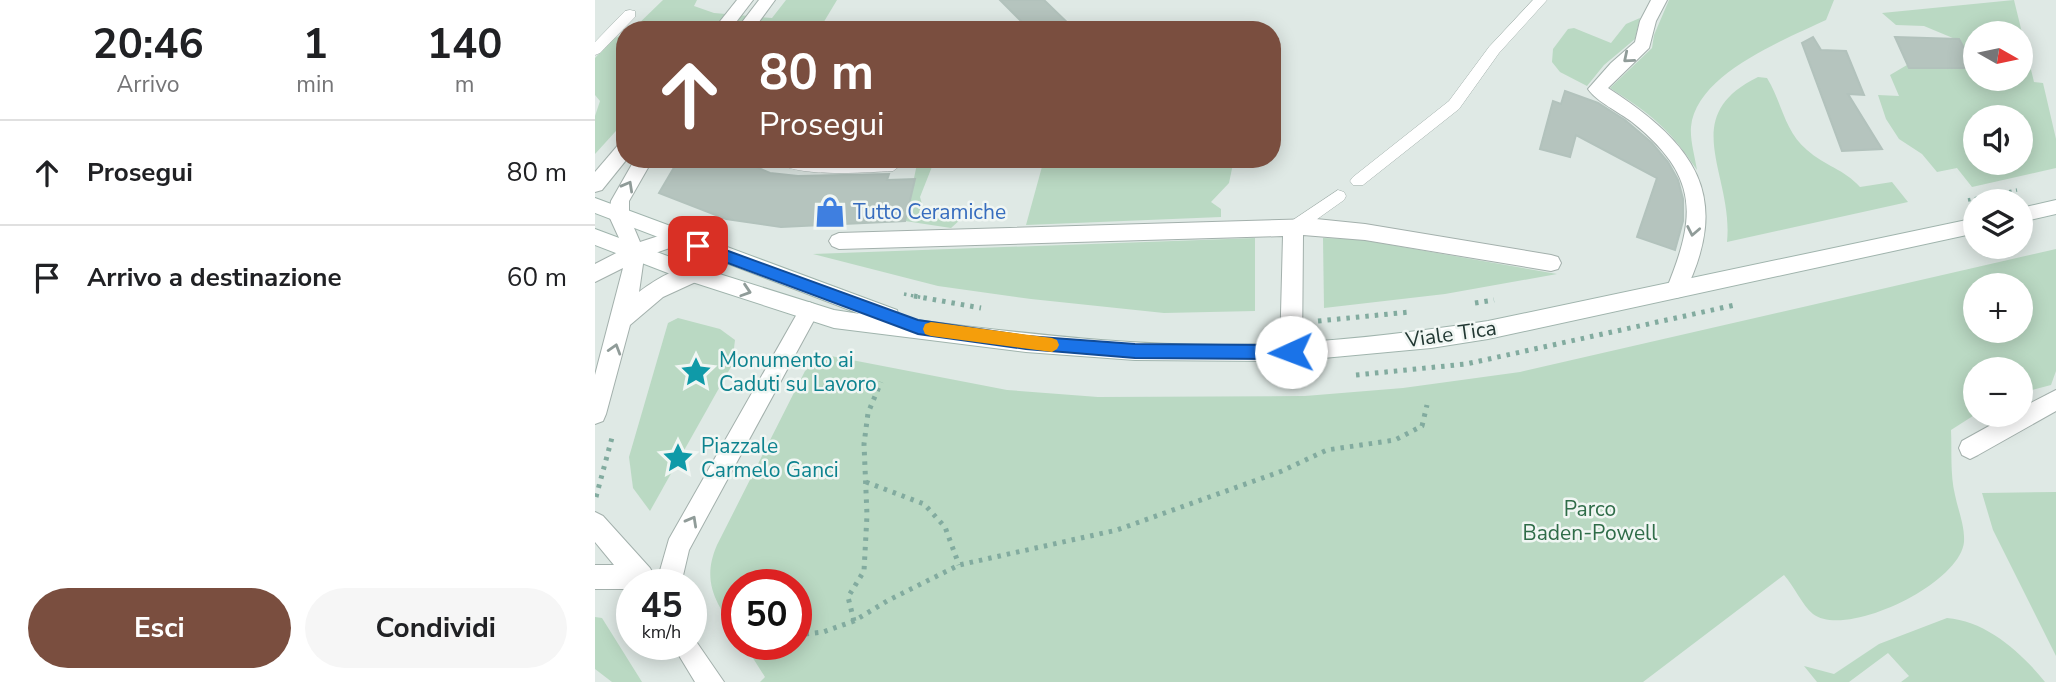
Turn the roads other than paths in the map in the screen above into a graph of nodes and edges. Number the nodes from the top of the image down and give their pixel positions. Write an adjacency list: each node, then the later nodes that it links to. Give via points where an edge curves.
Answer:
1 (745, 0): 7 (street)
2 (767, 0): 8 (street)
3 (1540, 0): 15 (lane, via 1494,50 1454,105)
4 (1659, 0): 31 (street, one-way to 31, via 1643,44 1597,89 1657,134 1691,182 1697,203 1695,223)
5 (630, 14): 6 (lane)
6 (623, 21)
7 (728, 21)
8 (751, 21)
9 (616, 28): 10 (lane)
10 (595, 50)
11 (616, 160): 16 (street)
12 (638, 168): 21 (street, one-way to 12, via 624,191)
13 (828, 168): 14 (lane)
14 (848, 168)
15 (1358, 181)
16 (595, 185)
17 (1338, 196): 22 (lane)
18 (595, 205): 21 (street)
19 (2056, 207): 20 (street)
20 (2033, 212)
21 (619, 216): 25 (street); 27 (street)
22 (1293, 228): 26 (street); 28 (street, via 1365,232); 35 (street)
23 (1963, 228): 31 (street, Viale Tica)
24 (595, 237): 27 (street)
25 (677, 238): 27 (street); 34 (street)
26 (839, 241)
27 (635, 252): 29 (street); 30 (street); 33 (street)
28 (1551, 263)
29 (595, 274)
30 (693, 274): 32 (street, one-way to 32); 33 (street, via 645,296)
31 (1676, 290): 35 (street, Viale Tica, via 1465,333)
32 (809, 311): 34 (street); 41 (street, one-way to 32, via 678,547)
33 (624, 318): 37 (street, one-way to 33)
34 (918, 327): 35 (street, Viale Tica, via 1026,343 1135,351)
35 (1291, 352)
36 (2056, 400): 38 (street)
37 (595, 414)
38 (1970, 448)
39 (595, 524): 40 (street)
40 (633, 569)
41 (673, 569)
42 (595, 577): 43 (street)
43 (616, 579)
44 (696, 660): 45 (street)
45 (711, 682)

